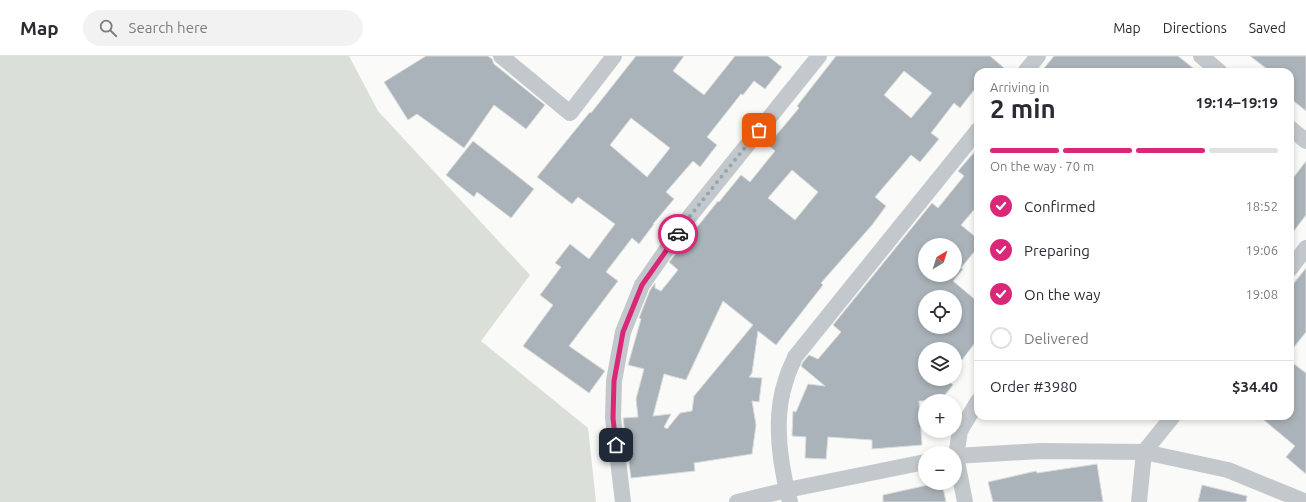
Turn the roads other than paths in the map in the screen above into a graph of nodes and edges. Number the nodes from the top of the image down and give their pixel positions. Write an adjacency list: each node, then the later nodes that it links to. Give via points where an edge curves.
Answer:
1 (501, 56): 2 (street, via 570,113)
2 (614, 56)
3 (819, 56): 21 (street, via 690,216 642,285 623,332 614,381 613,418)
4 (1038, 56): 6 (street)
5 (1201, 56): 7 (street)
6 (1028, 68)
7 (1215, 68)
8 (1294, 131): 10 (street)
9 (974, 135): 20 (street, via 795,357 785,381 779,415 779,434)
10 (1306, 141)
11 (1306, 248): 12 (street)
12 (1294, 264)
13 (974, 408): 15 (street, via 960,431)
14 (1170, 420): 16 (street)
15 (958, 446)
16 (1144, 452): 17 (street, via 1041,451); 24 (street); 25 (street, via 1228,470)
17 (962, 456)
18 (918, 464): 20 (street)
19 (962, 487): 23 (street)
20 (789, 496): 22 (street)
21 (623, 502)
22 (737, 502)
23 (965, 502)
24 (1139, 502)
25 (1306, 502)

